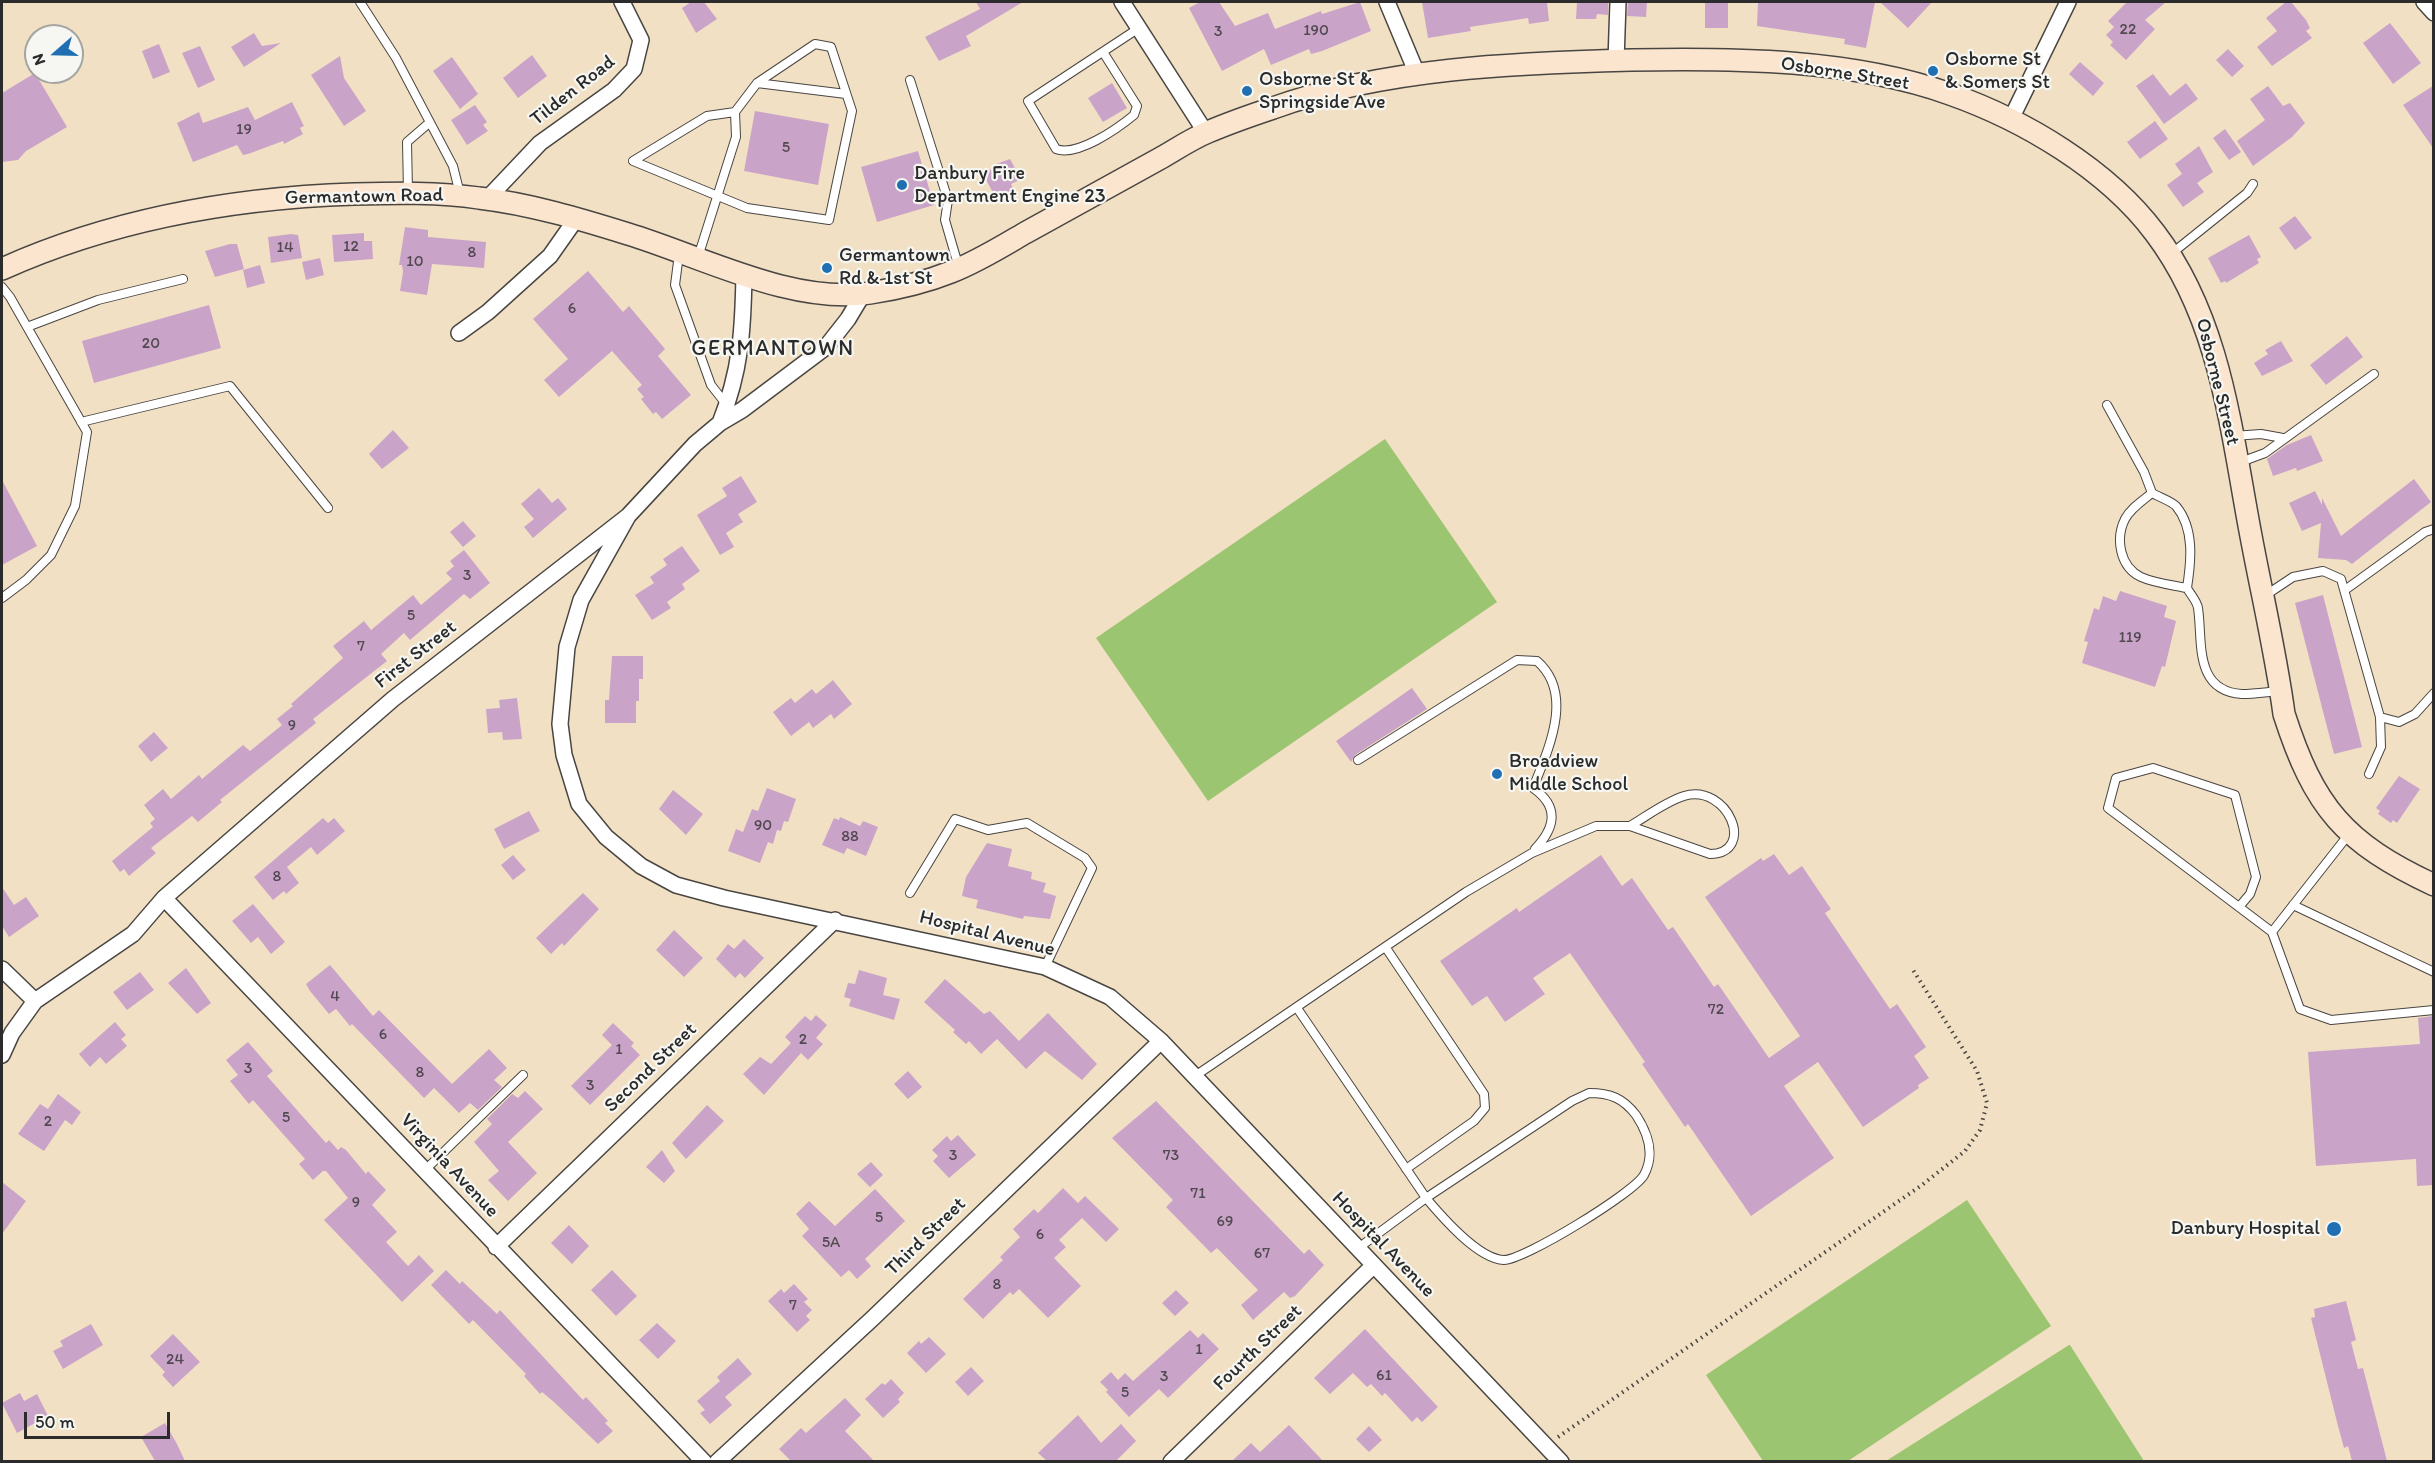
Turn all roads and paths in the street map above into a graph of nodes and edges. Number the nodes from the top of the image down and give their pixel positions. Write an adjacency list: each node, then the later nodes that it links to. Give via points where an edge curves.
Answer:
1 (360, 2): 18 (lane, via 396,58)
2 (622, 2): 24 (street, Tilden Road, via 642,40 634,69 614,90 540,143)
3 (1122, 2): 9 (street)
4 (1387, 2): 12 (street)
5 (1618, 2): 11 (street)
6 (2068, 2): 17 (street)
7 (2424, 2): 8 (street)
8 (2433, 14)
9 (1139, 28): 10 (lane); 19 (street)
10 (1103, 52): 10 (lane, via 1028,101 1056,149 1080,149 1134,116 1137,106)
11 (1616, 61): 12 (main road, Osborne Street, via 1517,65); 17 (main road, Osborne Street, via 1791,63 1874,75 1946,92)
12 (1418, 76): 19 (main road, Osborne Street, via 1283,104)
13 (910, 80): 29 (lane, via 948,200 945,220)
14 (758, 83): 15 (lane); 15 (lane, via 815,44 831,47); 16 (lane)
15 (846, 94): 23 (lane, via 852,111 829,220 747,208)
16 (735, 112): 23 (lane, via 736,137); 23 (lane, via 706,116 633,161)
17 (2011, 119): 27 (main road, Osborne Street, via 2104,181 2153,230)
18 (429, 123): 21 (lane, via 407,142); 22 (lane, via 453,166)
19 (1206, 133): 29 (main road, Osborne Street)
20 (2253, 184): 27 (lane, via 2247,193)
21 (408, 193): 22 (main road, Germantown Road); 28 (main road, Germantown Road, via 274,199 181,212 100,230)
22 (460, 196): 24 (main road, Germantown Road)
23 (717, 196): 26 (lane)
24 (487, 199): 25 (main road, Germantown Road)
25 (576, 219): 26 (main road, Germantown Road); 36 (street, via 550,256)
26 (688, 255): 30 (main road, Germantown Road); 39 (lane, via 675,285 711,385)
27 (2169, 255): 42 (main road, Osborne Street, via 2207,326)
28 (2, 269)
29 (960, 269): 31 (main road, Osborne Street)
30 (744, 275): 34 (main road, Germantown Road, via 794,290); 39 (street, via 737,376)
31 (937, 277): 34 (main road, Germantown Road)
32 (183, 279): 35 (lane, via 98,300)
33 (2, 287): 35 (lane)
34 (863, 294): 41 (street, First Street, via 826,347)
35 (27, 327): 40 (lane)
36 (459, 333)
37 (2374, 374): 43 (lane)
38 (2107, 405): 45 (lane)
39 (727, 406): 41 (street)
40 (81, 422): 46 (lane, via 230,386); 52 (lane, via 87,432 75,506 51,555)
41 (720, 423): 47 (street, First Street, via 695,444)
42 (2232, 436): 43 (lane, via 2261,434); 44 (main road, Osborne Street)
43 (2283, 438): 44 (lane, via 2265,453)
44 (2237, 463): 51 (main road, Osborne Street)
45 (2152, 493): 49 (lane, via 2176,506 2188,531 2192,559); 49 (lane, via 2125,519 2120,546 2124,559 2140,577)
46 (328, 508)
47 (628, 516): 63 (street, First Street, via 393,699); 66 (street, Hospital Avenue, via 582,600 567,647 560,724 564,755 579,804 606,837 642,866 676,885)
48 (2433, 530): 50 (lane)
49 (2187, 588): 53 (lane, via 2198,606 2200,646 2210,678 2225,690 2240,694)
50 (2345, 590): 51 (lane, via 2341,579 2323,571 2293,577); 55 (lane)
51 (2262, 597): 53 (main road, Osborne Street)
52 (2, 598)
53 (2281, 690): 59 (main road, Osborne Street, via 2299,761 2326,809)
54 (2433, 693): 55 (lane, via 2415,714 2399,722)
55 (2380, 717): 57 (lane, via 2380,747)
56 (1358, 760): 60 (lane, via 1517,660 1537,661 1550,677 1557,698 1552,741 1533,788 1549,805 1549,834)
57 (2369, 774)
58 (1630, 826): 58 (lane, via 1710,854 1729,848 1735,826 1716,800 1701,795 1684,796); 60 (lane, via 1596,826)
59 (2350, 833): 61 (main road, Osborne Street); 64 (lane)
60 (1532, 853): 68 (lane, via 1466,892)
61 (2433, 885)
62 (910, 893): 69 (lane, via 956,819 988,830 1027,823 1085,858 1092,868)
63 (164, 898): 73 (street, First Street, via 133,934); 81 (street, Virginia Avenue, via 335,1073)
64 (2293, 905): 67 (lane); 72 (lane)
65 (2239, 908): 65 (lane, via 2108,808 2116,778 2153,768 2235,795 2256,877); 67 (lane)
66 (835, 920): 69 (street, Hospital Avenue); 83 (street, Second Street)
67 (2272, 932): 75 (lane, via 2300,1009 2331,1020)
68 (1386, 948): 74 (lane); 80 (lane, via 1484,1094 1485,1108 1474,1121)
69 (1045, 967): 76 (street, Hospital Avenue, via 1110,997)
70 (2, 969): 73 (street)
71 (1913, 970): 86 (path, via 1977,1071 1987,1103 1980,1130 1965,1151 1922,1185)
72 (2433, 972)
73 (35, 1001): 77 (street, First Street)
74 (1297, 1008): 79 (lane); 80 (lane)
75 (2433, 1010)
76 (1161, 1041): 79 (street, Hospital Avenue); 88 (street, Third Street, via 881,1310)
77 (2, 1055)
78 (524, 1075): 81 (lane)
79 (1195, 1076): 84 (street, Hospital Avenue)
80 (1406, 1168): 82 (lane)
81 (424, 1171): 83 (street, Virginia Avenue)
82 (1426, 1198): 82 (lane, via 1449,1224 1483,1252 1504,1260 1528,1254 1628,1192 1644,1176 1652,1152 1641,1122 1627,1103 1607,1093 1589,1093); 84 (lane)
83 (496, 1246): 87 (street, Virginia Avenue)
84 (1357, 1249): 85 (street, Hospital Avenue)
85 (1374, 1265): 86 (street, Hospital Avenue); 89 (street, Fourth Street)
86 (1546, 1446): 90 (street, Hospital Avenue)
87 (704, 1461)
88 (717, 1461)
89 (1171, 1461)
90 (1561, 1461)

